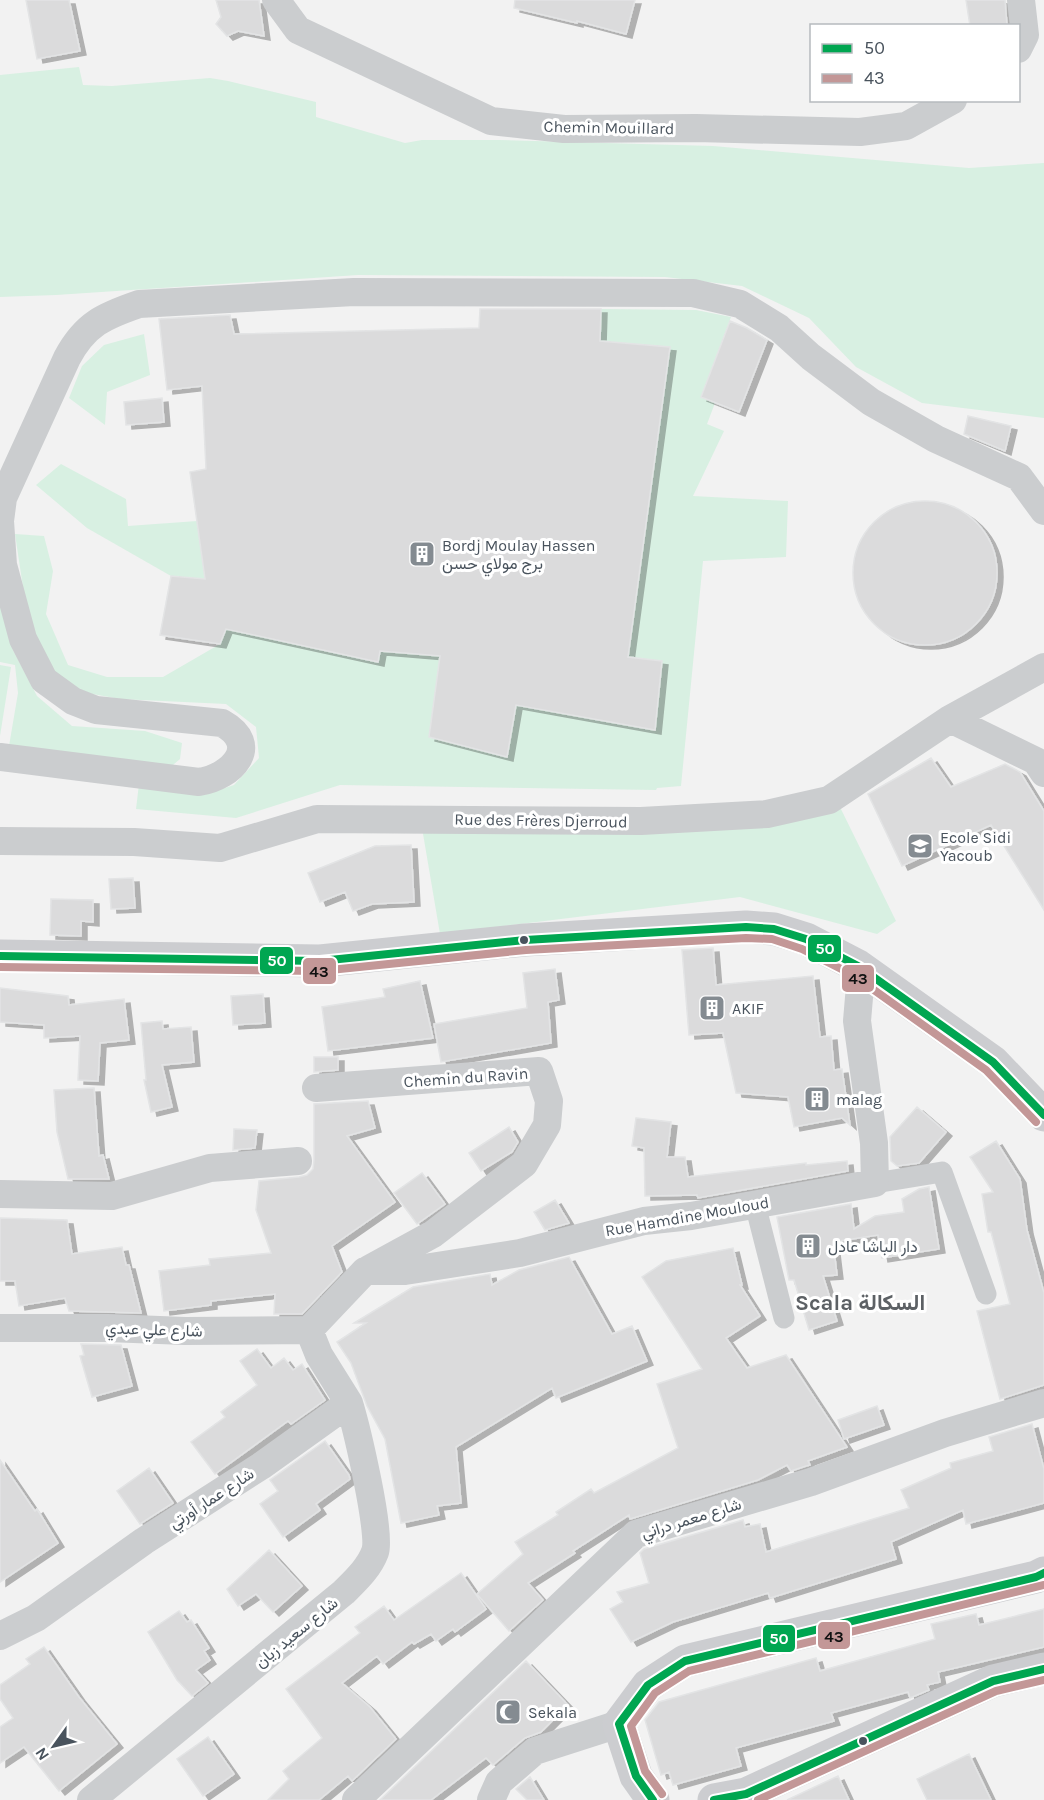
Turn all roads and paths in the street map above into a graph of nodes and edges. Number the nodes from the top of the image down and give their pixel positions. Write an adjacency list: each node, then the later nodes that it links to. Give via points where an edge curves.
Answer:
1 (276, 0): 4 (street, Chemin Mouillard, via 298,30 491,121 564,129 860,132 906,126)
2 (1022, 0): 3 (street, via 1025,35)
3 (1020, 45)
4 (949, 102)
5 (1044, 511): 8 (street, via 1018,477 936,439 871,402 778,328 740,304 693,293 354,292 139,304 93,324 76,341 67,358 3,498 3,565 23,639 44,680 73,701 96,710 222,723 234,732 242,747 241,754 222,775 199,782)
6 (1044, 667): 7 (street, Rue des Frères Djerroud)
7 (950, 719): 9 (street, via 1036,761); 10 (street, Rue des Frères Djerroud, via 829,800 767,814 641,821 316,819 220,848 134,842)
8 (0, 757)
9 (1044, 773)
10 (0, 841)
11 (0, 956): 12 (main road, via 320,961 525,940 746,927 806,939)
12 (858, 966): 14 (main road, via 993,1062); 16 (street, via 861,974 857,1021 874,1143)
13 (316, 1088): 19 (street, Chemin du Ravin, via 539,1071 549,1101 547,1125 524,1164 433,1234)
14 (1044, 1115)
15 (298, 1161): 17 (street, via 210,1168 112,1196)
16 (875, 1183): 18 (street, Rue Hamdine Mouloud); 20 (street, via 942,1172)
17 (0, 1194)
18 (755, 1204): 19 (street, Rue Hamdine Mouloud, via 644,1221 520,1253 405,1271); 21 (street)
19 (364, 1271): 23 (street)
20 (986, 1294)
21 (783, 1318)
22 (0, 1328): 23 (street, شارع علي عبدي)
23 (309, 1330): 24 (street, via 319,1355)
24 (349, 1403): 27 (street, شارع عمار أورتي, via 36,1618); 30 (street, شارع سعيد زيان, via 359,1434 375,1530 376,1550 366,1569 344,1592)
25 (1044, 1403): 31 (street, شارع معمر دراني, via 945,1433 811,1482 636,1534)
26 (1044, 1573): 29 (main road, via 685,1661 648,1685)
27 (0, 1636)
28 (1044, 1669): 34 (main road, via 993,1681 746,1794)
29 (619, 1724): 32 (street, via 535,1751 500,1782); 33 (main road, via 636,1776)
30 (91, 1800)
31 (356, 1800)
32 (491, 1800)
33 (653, 1800)
34 (714, 1800)

